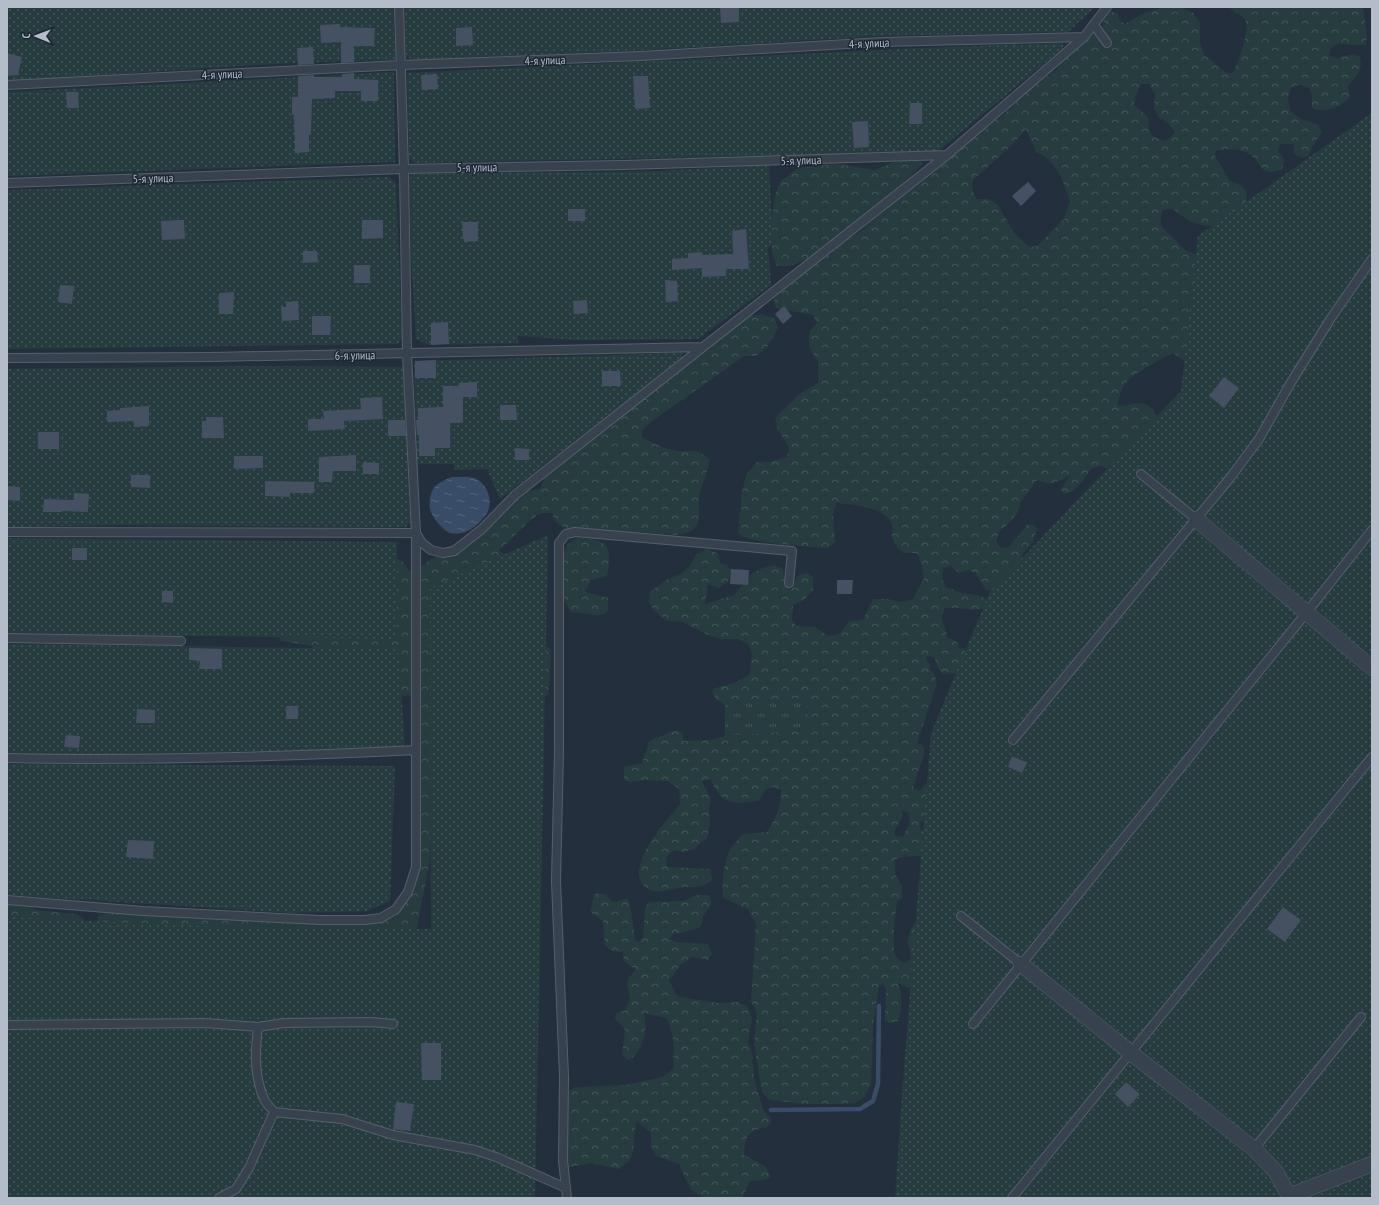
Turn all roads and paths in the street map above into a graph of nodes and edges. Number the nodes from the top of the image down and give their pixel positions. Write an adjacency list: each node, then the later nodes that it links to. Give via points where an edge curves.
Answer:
1 (399, 7): 6 (lane)
2 (1107, 7): 3 (lane)
3 (1094, 25): 4 (lane); 5 (lane)
4 (1084, 37): 6 (lane, 4-я улица, via 882,42 641,56); 8 (lane)
5 (1108, 42)
6 (401, 65): 7 (lane, 4-я улица); 9 (lane)
7 (7, 85)
8 (946, 155): 9 (lane, 5-я улица); 12 (lane)
9 (404, 169): 10 (lane, 5-я улица); 13 (lane)
10 (7, 183)
11 (1372, 259): 16 (lane, via 1331,318 1259,439)
12 (702, 347): 13 (lane, 6-я улица); 19 (lane, via 515,495 482,529 454,551 443,553 431,550 422,543)
13 (407, 354): 14 (lane, 6-я улица); 19 (lane)
14 (7, 358)
15 (1141, 474): 16 (lane)
16 (1196, 519): 21 (street); 25 (lane)
17 (1372, 530): 21 (lane)
18 (7, 532): 19 (lane)
19 (416, 533): 26 (lane)
20 (789, 583): 41 (lane, via 792,551 575,532 566,534 559,543 556,881 564,1077 563,1160)
21 (1307, 612): 24 (street); 31 (lane)
22 (7, 638): 23 (lane)
23 (181, 641)
24 (1372, 668)
25 (1013, 740)
26 (416, 750): 28 (lane, via 285,757); 29 (lane, via 416,867 408,892 400,904 381,918 320,920)
27 (1372, 757): 37 (lane)
28 (7, 758)
29 (7, 900)
30 (961, 916): 31 (lane)
31 (1021, 964): 34 (lane); 37 (street)
32 (1361, 1016): 39 (lane)
33 (393, 1024): 36 (lane, via 284,1023)
34 (973, 1024)
35 (7, 1025): 36 (lane, via 206,1023)
36 (258, 1027): 38 (lane, via 256,1071 265,1100)
37 (1131, 1053): 39 (street); 45 (lane)
38 (274, 1112): 41 (lane, via 342,1119 393,1135 475,1150); 43 (lane, via 249,1168 236,1189)
39 (1254, 1149): 42 (street, via 1276,1172)
40 (1372, 1164): 42 (street)
41 (566, 1188): 44 (lane)
42 (1286, 1197)
43 (219, 1198)
44 (567, 1198)
45 (1012, 1198)

